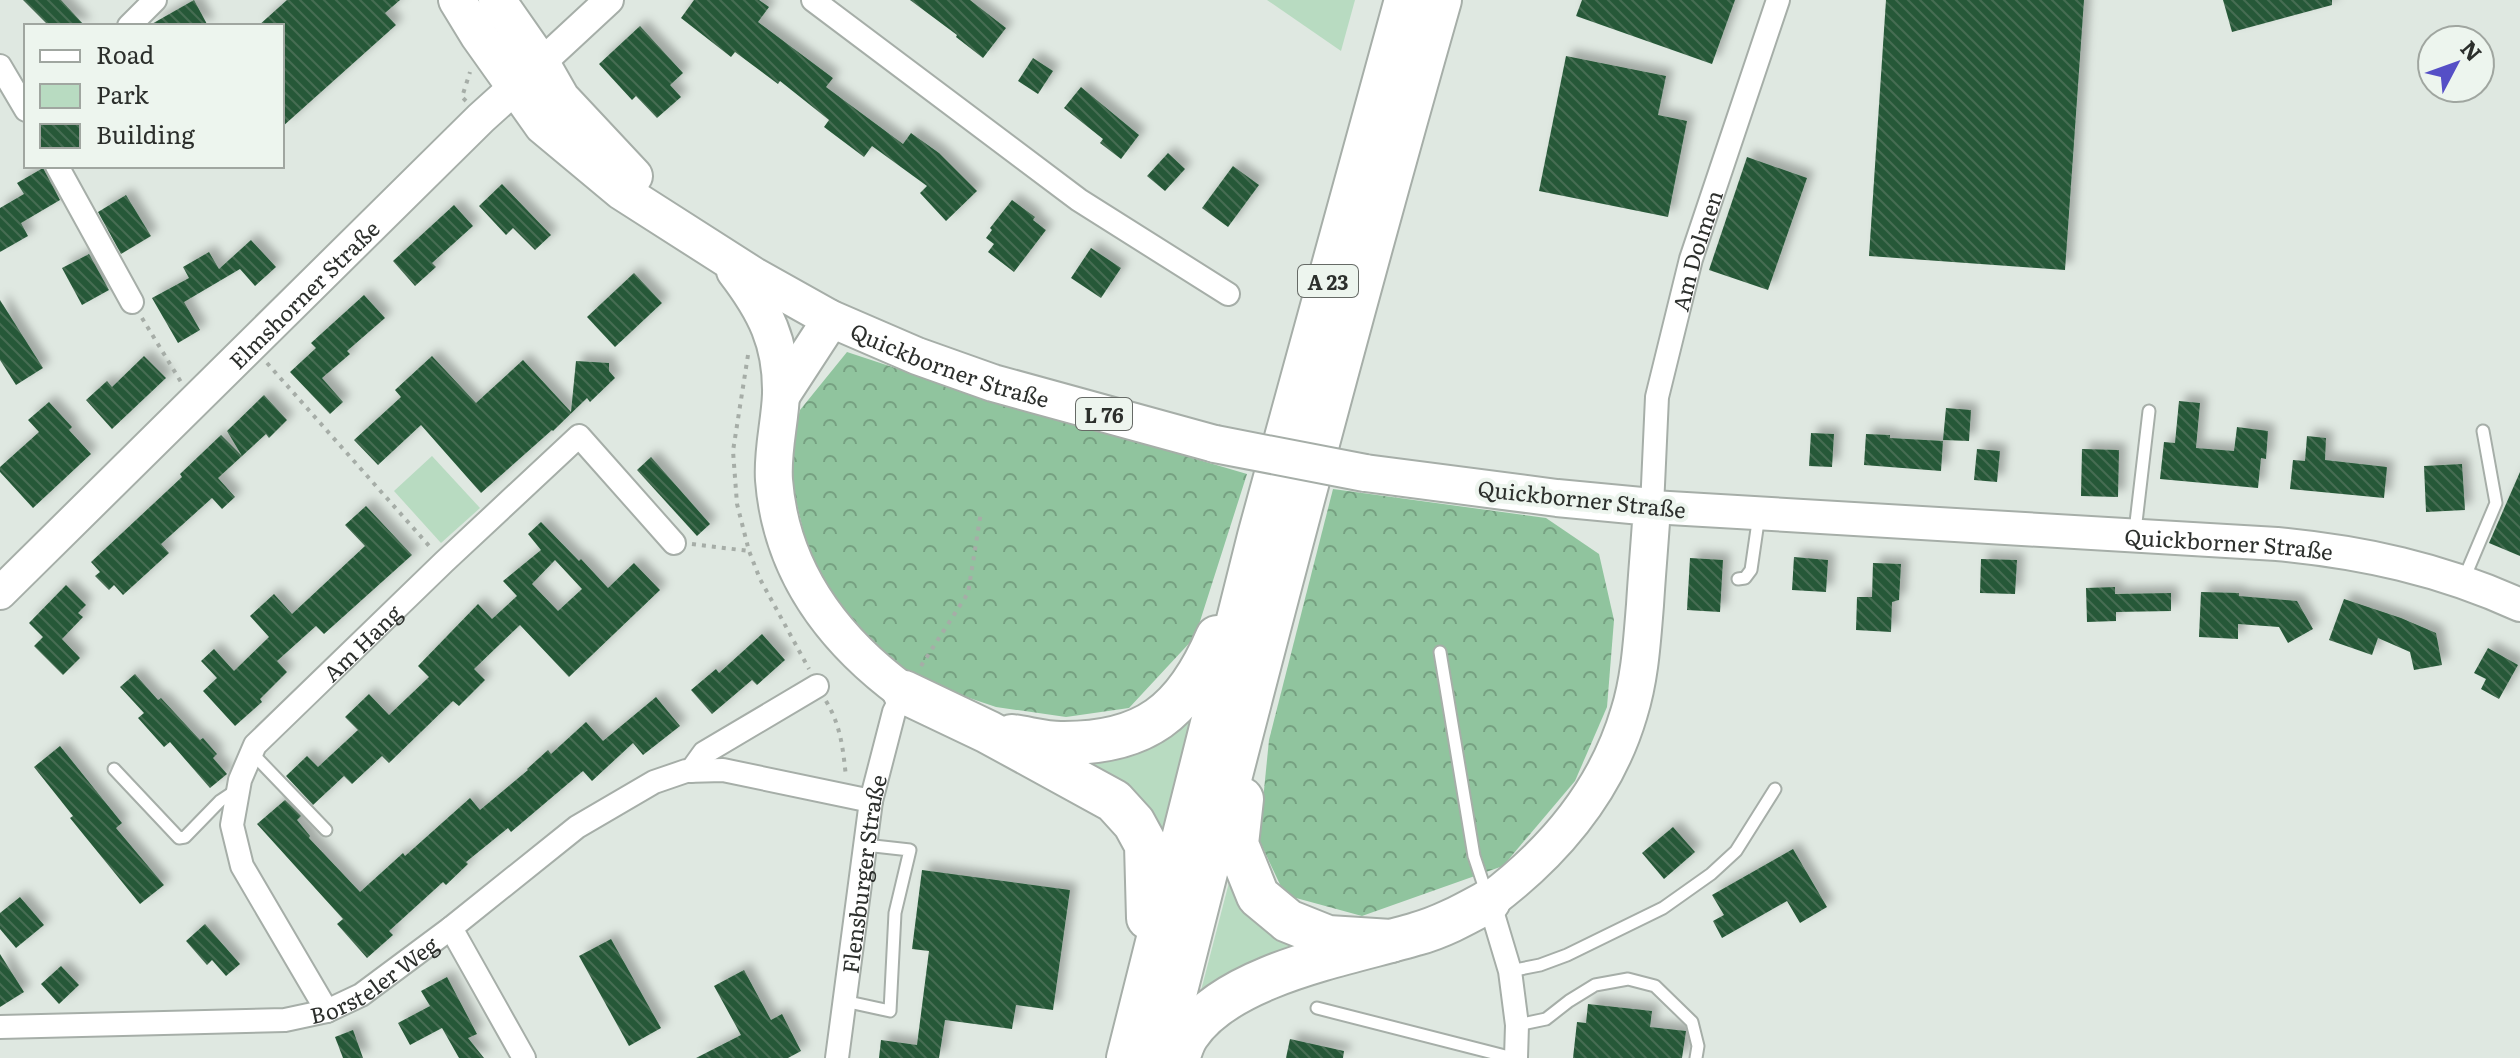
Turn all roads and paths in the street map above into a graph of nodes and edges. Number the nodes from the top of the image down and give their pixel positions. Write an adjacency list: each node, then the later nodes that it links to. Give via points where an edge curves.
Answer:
1 (155, 0): 9 (street)
2 (457, 0): 12 (main road, Quickborner Straße)
3 (497, 0): 10 (main road, Quickborner Straße)
4 (609, 0): 10 (street, Elmshorner Straße)
5 (813, 0): 17 (street, via 1079,200)
6 (1406, 0): 29 (highway, A 23)
7 (1440, 0): 39 (highway, A 23)
8 (1778, 0): 26 (street, Am Dolmen, via 1691,259 1657,397)
9 (131, 24)
10 (541, 63): 12 (main road, Elmshorner Straße); 15 (main road, Quickborner Straße / L 76, via 561,98)
11 (0, 66): 13 (street)
12 (514, 88): 15 (main road, Quickborner Straße / L 76, via 543,126 621,191); 20 (main road, Elmshorner Straße)
13 (24, 107)
14 (58, 168): 18 (street)
15 (684, 230): 16 (main road, Quickborner Straße / L 76)
16 (724, 258): 19 (main road, Quickborner Straße / L 76); 21 (main road, via 762,308)
17 (1228, 294)
18 (132, 302): 23 (path)
19 (815, 310): 21 (main road); 22 (main road, via 824,330); 26 (main road, Quickborner Straße / L 76, bridge, via 993,383 1215,444 1365,473)
20 (251, 346): 23 (main road, Elmshorner Straße); 33 (path)
21 (779, 356): 22 (main road)
22 (781, 396): 41 (main road, via 774,478 780,524 800,577 828,621)
23 (193, 404): 36 (main road, Elmshorner Straße)
24 (2149, 411): 30 (lane)
25 (2483, 431): 35 (lane, via 2496,503)
26 (1652, 507): 28 (main road, Quickborner Straße); 51 (main road, via 1639,672 1614,755 1566,830)
27 (981, 512): 41 (path, via 968,593)
28 (1759, 514): 30 (main road, Quickborner Straße); 34 (lane, via 1751,570)
29 (1259, 536): 42 (highway, via 1204,667 1161,717 1111,739 1060,743); 54 (highway, A 23)
30 (2134, 536): 35 (main road, Quickborner Straße, via 2333,549)
31 (674, 543): 32 (path); 33 (street, Am Hang, via 579,436)
32 (749, 551)
33 (444, 562): 43 (street, Am Hang)
34 (1738, 579)
35 (2462, 582): 37 (main road, Quickborner Straße)
36 (3, 585)
37 (2520, 605)
38 (1440, 652): 51 (lane, via 1474,856)
39 (1253, 683): 53 (highway, via 1237,844 1258,896 1288,921 1328,937); 64 (highway, A 23)
40 (817, 686): 45 (street, Borsteler Weg, via 704,753)
41 (904, 692): 42 (highway); 48 (street, Flensburger Straße)
42 (988, 732): 54 (highway, via 1114,801 1134,823 1146,845)
43 (252, 753): 46 (street, Am Hang); 49 (lane)
44 (114, 769): 46 (lane, via 179,838)
45 (691, 771): 48 (street, Borsteler Weg, via 723,770); 52 (street, Borsteler Weg, via 654,782 577,827)
46 (239, 788): 58 (street, Am Hang, via 232,825 242,866)
47 (1775, 789): 55 (lane, via 1736,851 1663,908 1567,955)
48 (871, 801): 50 (street, Flensburger Straße)
49 (326, 830)
50 (865, 845): 56 (street, Flensburger Straße); 56 (lane, via 910,850 895,913 890,1011)
51 (1489, 901): 53 (highway, via 1451,921); 55 (street)
52 (451, 928): 58 (street, Borsteler Weg, via 361,995); 61 (street)
53 (1391, 941): 65 (highway, via 1251,985 1205,1017 1187,1036)
54 (1153, 959): 63 (highway, A 23)
55 (1510, 971): 59 (street)
56 (844, 1001): 62 (street, Flensburger Straße)
57 (1317, 1008): 66 (lane)
58 (327, 1011): 60 (street, Borsteler Weg, via 285,1020)
59 (1517, 1025): 66 (street); 67 (lane, via 1546,1019 1595,985 1628,979 1655,986 1692,1022)
60 (0, 1027)
61 (524, 1058)
62 (837, 1058)
63 (1128, 1058)
64 (1159, 1058)
65 (1178, 1058)
66 (1514, 1058)
67 (1696, 1058)

